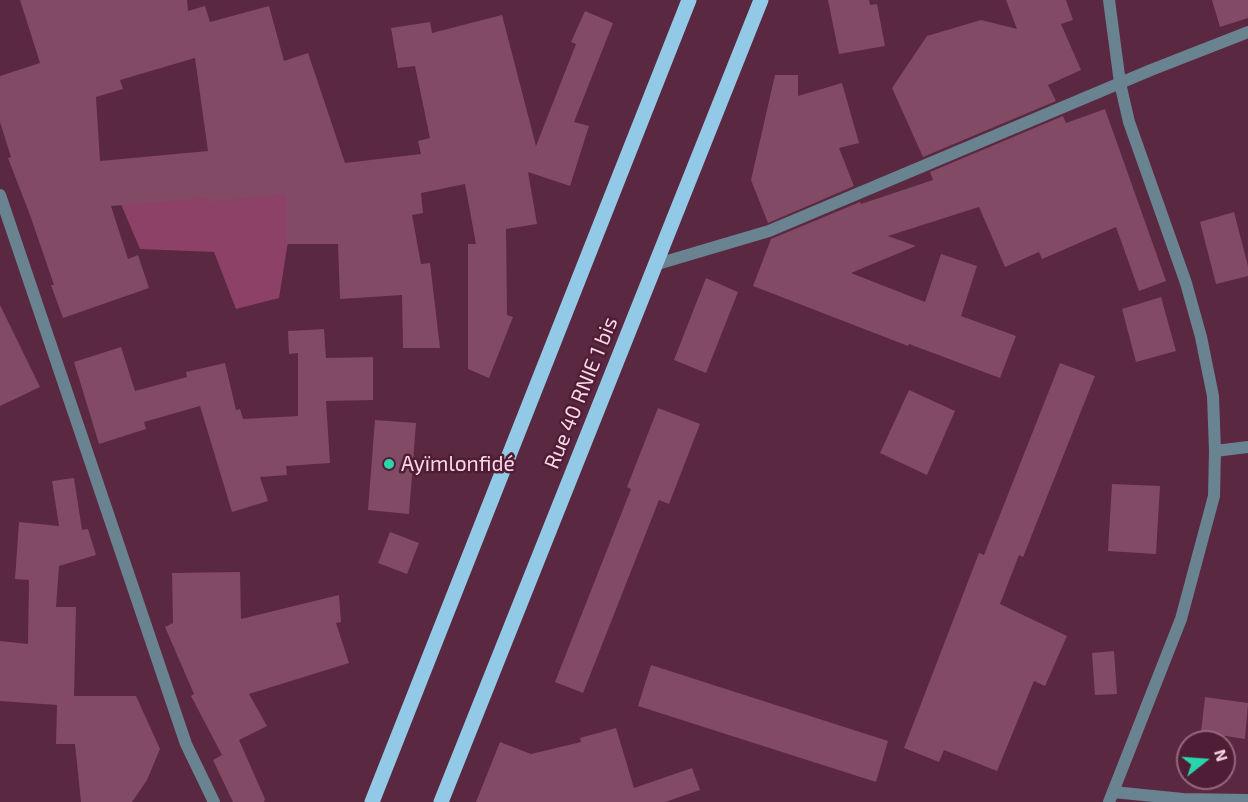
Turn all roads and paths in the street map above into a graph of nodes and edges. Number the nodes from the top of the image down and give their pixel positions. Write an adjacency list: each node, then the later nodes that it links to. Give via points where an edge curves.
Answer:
1 (689, 0): 13 (main road, Rue 40 RNIE 1 bis)
2 (761, 0): 7 (main road, Rue 40 RNIE 1 bis)
3 (1109, 0): 5 (street)
4 (1248, 32): 5 (street)
5 (1120, 83): 7 (street, via 769,231); 9 (street, via 1129,122 1201,337 1213,396)
6 (0, 195): 12 (street, via 186,744)
7 (654, 265): 14 (main road, Rue 40 RNIE 1 bis)
8 (1248, 447): 9 (street)
9 (1215, 451): 10 (street, via 1214,496 1181,619)
10 (1111, 797): 11 (street)
11 (1248, 800)
12 (214, 802)
13 (372, 802)
14 (441, 802)

